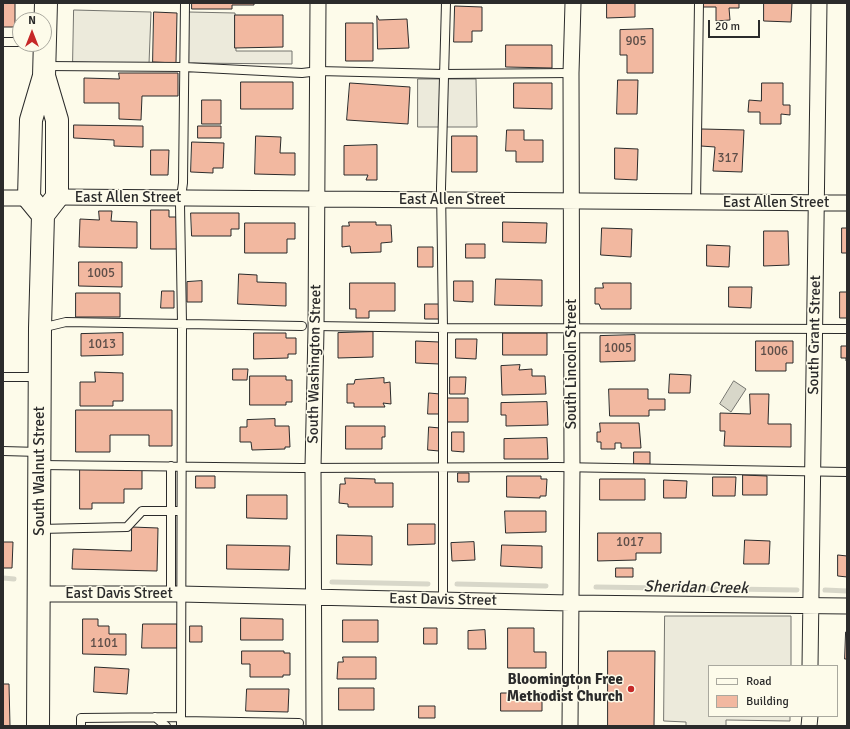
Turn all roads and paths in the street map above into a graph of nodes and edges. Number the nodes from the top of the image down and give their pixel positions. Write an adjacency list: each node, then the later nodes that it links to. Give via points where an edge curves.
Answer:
1 (185, 3): 8 (lane)
2 (318, 3): 10 (street, South Washington Street)
3 (446, 3): 11 (lane)
4 (573, 3): 12 (street, South Lincoln Street)
5 (699, 3): 20 (lane)
6 (819, 3): 21 (street, South Grant Street)
7 (45, 52): 9 (main road)
8 (184, 67): 9 (lane); 10 (lane, via 302,73); 16 (lane)
9 (44, 71): 13 (main road, via 57,120); 15 (main road, via 31,120)
10 (318, 71): 11 (lane); 17 (street, South Washington Street)
11 (443, 74): 12 (lane); 18 (lane)
12 (571, 74): 19 (street, South Lincoln Street)
13 (57, 197): 16 (street, East Allen Street); 23 (main road)
14 (3, 198): 15 (street)
15 (29, 198): 23 (main road)
16 (181, 198): 17 (street, East Allen Street); 24 (lane)
17 (316, 199): 18 (street, East Allen Street); 25 (street, South Washington Street)
18 (442, 200): 19 (street, East Allen Street); 27 (lane)
19 (571, 201): 20 (street, East Allen Street); 29 (street, South Lincoln Street)
20 (696, 202): 21 (street, East Allen Street)
21 (817, 203): 22 (street, East Allen Street); 28 (street, South Grant Street)
22 (847, 203)
23 (43, 215): 26 (main road, South Walnut Street)
24 (182, 323): 25 (lane); 26 (lane, via 66,322); 36 (lane)
25 (309, 326): 27 (lane); 37 (street, South Washington Street)
26 (40, 328): 32 (main road, South Walnut Street)
27 (443, 328): 29 (lane); 38 (lane)
28 (815, 328): 29 (lane); 30 (lane); 40 (street, South Grant Street)
29 (571, 329): 39 (street, South Lincoln Street)
30 (847, 329)
31 (3, 377): 32 (lane)
32 (40, 377): 34 (main road, South Walnut Street)
33 (3, 451): 34 (lane)
34 (40, 459): 35 (lane); 44 (main road, South Walnut Street)
35 (171, 466): 36 (lane); 42 (lane)
36 (181, 466): 37 (lane); 43 (lane)
37 (313, 467): 38 (lane); 47 (street, South Washington Street)
38 (443, 467): 39 (lane); 48 (lane)
39 (572, 467): 40 (lane); 49 (street, South Lincoln Street)
40 (813, 471): 41 (lane); 50 (street, South Grant Street)
41 (847, 472)
42 (171, 511): 43 (lane); 44 (lane, via 142,511 127,527); 46 (lane)
43 (180, 512): 46 (lane)
44 (39, 530): 45 (main road, South Walnut Street)
45 (39, 594): 46 (street, East Davis Street); 57 (main road, South Walnut Street)
46 (176, 594): 47 (street, East Davis Street); 54 (lane)
47 (313, 598): 48 (street, East Davis Street); 56 (street, South Washington Street)
48 (443, 600): 49 (street, East Davis Street)
49 (570, 603): 50 (street, East Davis Street); 60 (street, South Lincoln Street)
50 (811, 606): 51 (street, East Davis Street); 52 (street, South Grant Street)
51 (847, 606)
52 (810, 665)
53 (155, 717): 54 (lane); 55 (lane); 59 (lane)
54 (181, 721): 56 (lane)
55 (124, 722): 58 (lane, via 81,718)
56 (306, 724)
57 (38, 726)
58 (81, 726)
59 (166, 726)
60 (570, 726)

